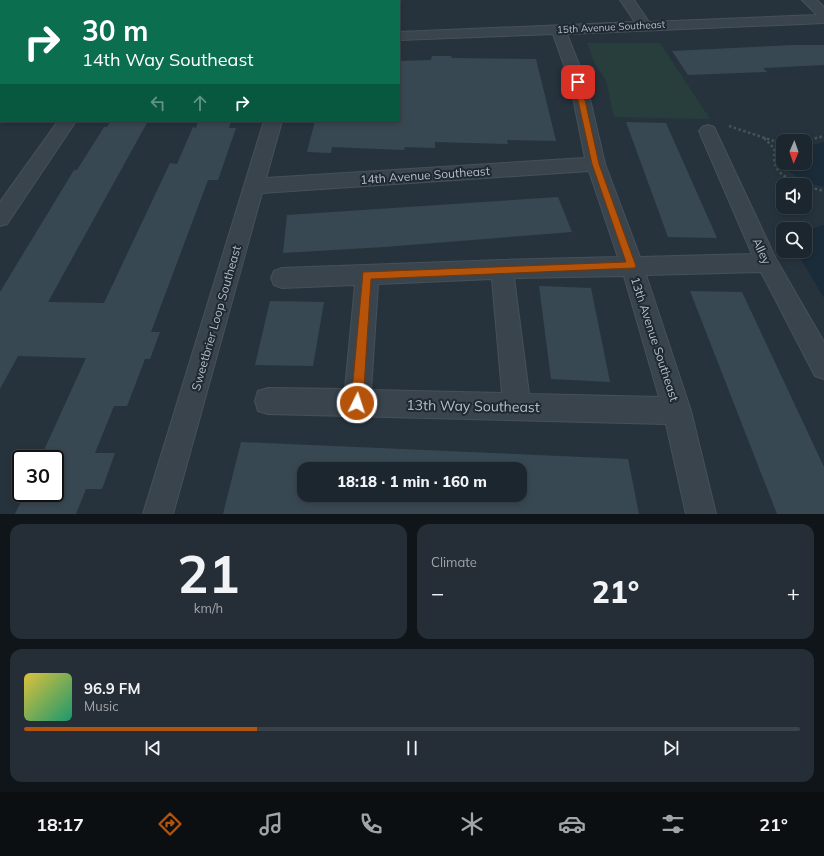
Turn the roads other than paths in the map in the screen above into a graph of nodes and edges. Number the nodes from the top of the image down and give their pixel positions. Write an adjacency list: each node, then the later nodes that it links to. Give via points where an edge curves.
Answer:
1 (627, 0): 5 (street)
2 (809, 0): 3 (street)
3 (824, 14)
4 (824, 19): 5 (street, 15th Avenue Southeast)
5 (645, 26): 6 (street, 15th Avenue Southeast)
6 (559, 30): 7 (street, 15th Avenue Southeast); 11 (street, 13th Avenue Southeast, via 578,82)
7 (400, 36)
8 (66, 122): 13 (street)
9 (273, 122): 12 (street, Sweetbrier Loop Southeast)
10 (708, 131): 14 (street, Alley)
11 (596, 164): 12 (street, 14th Avenue Southeast); 15 (street, 13th Avenue Southeast)
12 (255, 186): 24 (street, Sweetbrier Loop Southeast)
13 (0, 218)
14 (767, 263): 15 (street); 19 (street, Alley)
15 (632, 266): 16 (street); 23 (street, 13th Avenue Southeast)
16 (502, 269): 17 (street); 22 (street)
17 (367, 275): 18 (street); 21 (street)
18 (282, 278)
19 (824, 367)
20 (268, 401): 21 (street, 13th Way Southeast)
21 (357, 403): 22 (street, 13th Way Southeast)
22 (517, 407): 23 (street, 13th Way Southeast)
23 (677, 411): 25 (street, 13th Avenue Southeast)
24 (158, 514)
25 (701, 514)

